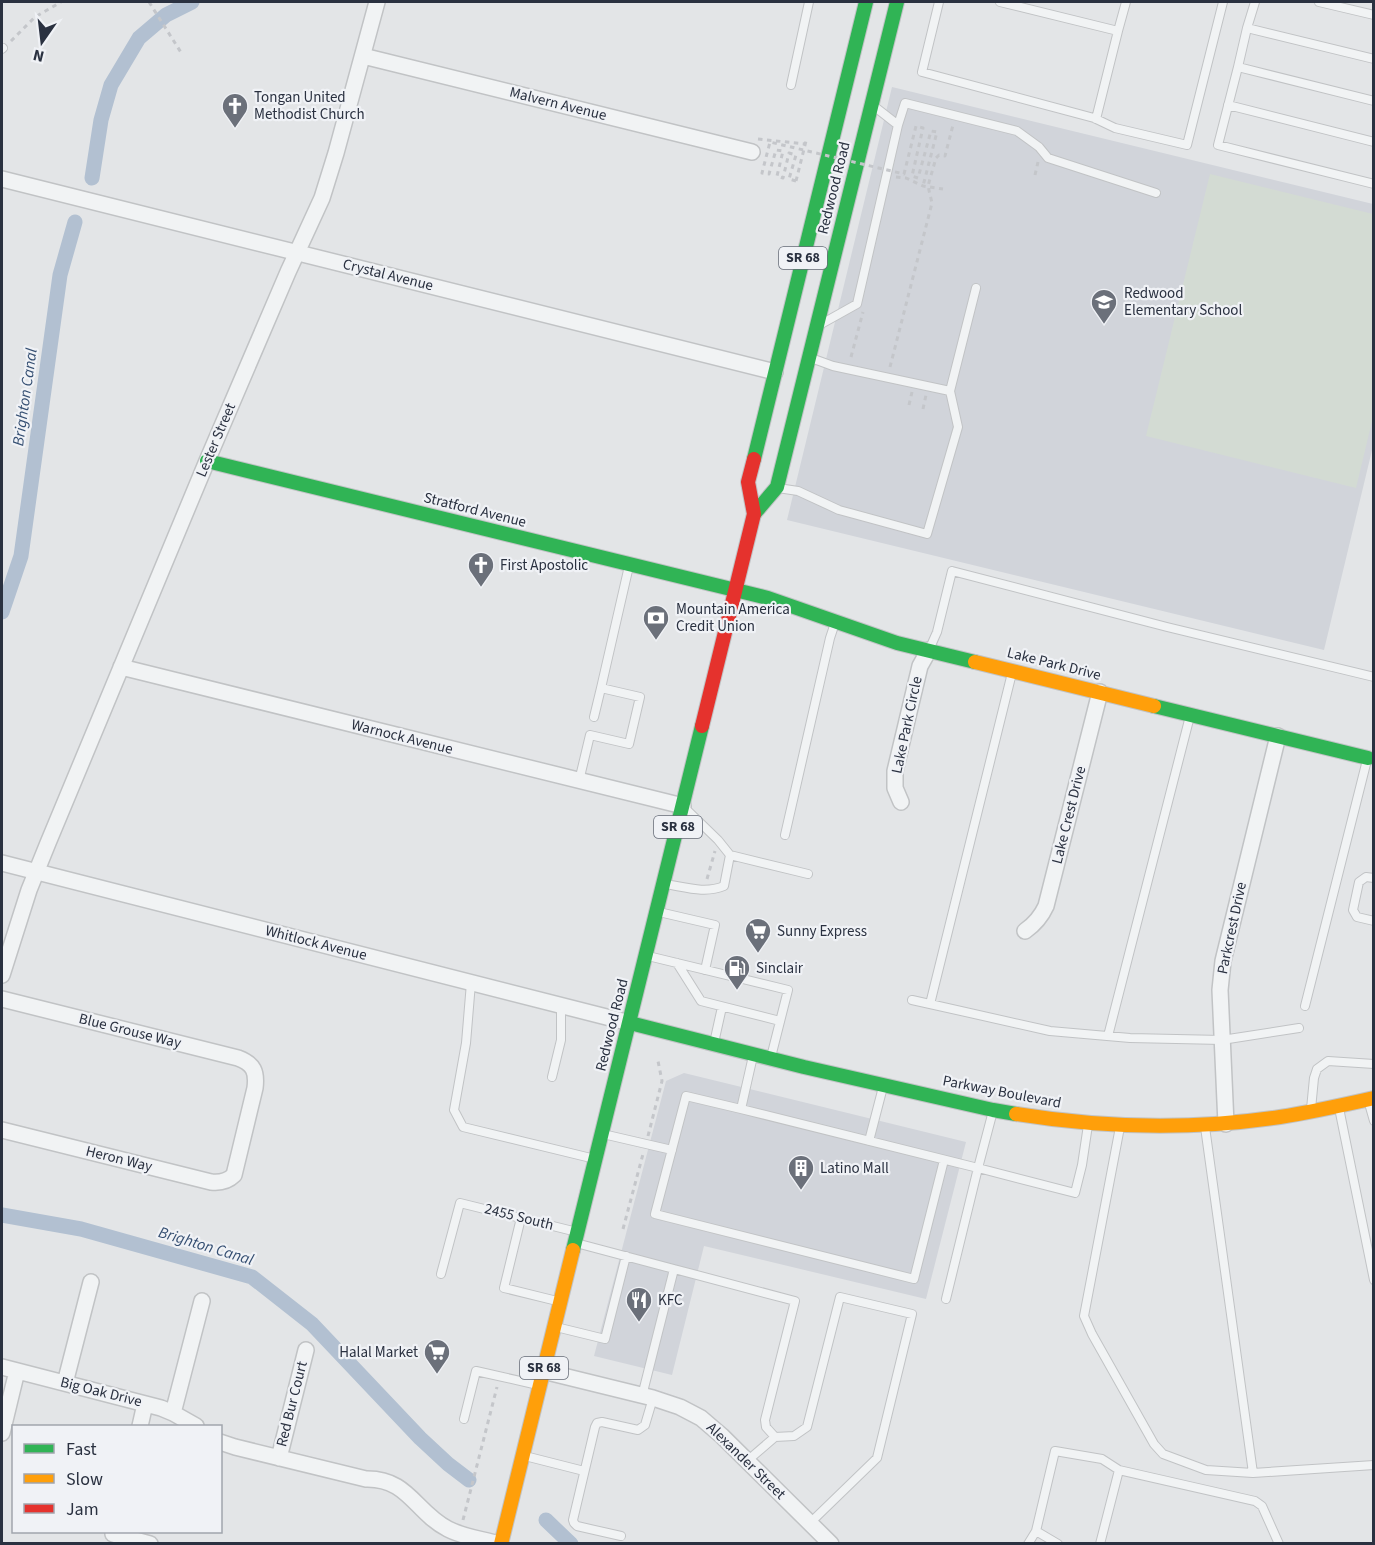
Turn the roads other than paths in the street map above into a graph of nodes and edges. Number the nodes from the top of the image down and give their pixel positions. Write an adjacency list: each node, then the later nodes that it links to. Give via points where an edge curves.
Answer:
1 (377, 2): 15 (street, Lester Street)
2 (809, 2): 18 (lane)
3 (866, 2): 33 (main road, Redwood Road / SR 68)
4 (897, 2): 20 (main road, Redwood Road / SR 68)
5 (939, 2): 22 (lane, via 922,72)
6 (1000, 2): 11 (lane)
7 (1126, 2): 14 (lane)
8 (1223, 2): 22 (lane, via 1187,145 1115,128)
9 (1255, 2): 13 (lane)
10 (1319, 2): 12 (lane)
11 (1029, 5): 14 (lane)
12 (1374, 15)
13 (1247, 28): 16 (lane); 17 (lane)
14 (1118, 30): 22 (lane)
15 (363, 56): 25 (street, Malvern Avenue); 29 (street, Lester Street, via 326,186)
16 (1374, 59)
17 (1238, 67): 19 (lane); 21 (lane)
18 (791, 85)
19 (1374, 101)
20 (872, 104): 23 (lane); 31 (main road, Redwood Road / SR 68)
21 (1228, 105): 24 (lane); 27 (lane, via 1218,145)
22 (1096, 119)
23 (898, 125): 28 (lane, via 905,103 1017,131 1040,147 1048,158); 31 (lane, via 857,303)
24 (1374, 142)
25 (755, 145)
26 (2, 179): 29 (street, Crystal Avenue)
27 (1374, 184)
28 (1156, 193)
29 (297, 253): 33 (street, Crystal Avenue); 35 (street, Lester Street)
30 (976, 288): 34 (lane)
31 (816, 327): 32 (main road, Redwood Road / SR 68)
32 (809, 357): 34 (lane, via 833,366); 36 (main road, Redwood Road / SR 68)
33 (775, 372): 37 (main road, Redwood Road / SR 68, via 748,482)
34 (950, 391): 36 (lane, via 958,427 927,534 839,510 798,491)
35 (207, 461): 38 (main road, Stratford Avenue); 42 (street, Lester Street)
36 (777, 487): 37 (main road, Redwood Road / SR 68)
37 (754, 514): 39 (main road, Redwood Road / SR 68)
38 (630, 565): 39 (main road, Stratford Avenue); 45 (lane)
39 (736, 591): 40 (main road, Lake Park Drive, via 797,606); 53 (main road, Redwood Road / SR 68)
40 (835, 621): 41 (main road, Lake Park Drive, via 873,636); 54 (lane)
41 (929, 650): 43 (main road, Lake Park Drive); 44 (lane, via 952,571); 52 (street, Lake Park Circle, via 920,666 895,771 895,788)
42 (121, 667): 51 (street, Warnock Avenue); 57 (street, Lester Street)
43 (1013, 670): 46 (main road, Lake Park Drive); 71 (lane)
44 (1374, 677)
45 (601, 688): 48 (lane); 51 (lane, via 640,697 636,716 629,744 590,733)
46 (1100, 692): 47 (main road, Lake Park Drive); 63 (street, Lake Crest Drive, via 1046,906 1034,926)
47 (1191, 715): 49 (main road, Lake Park Drive); 78 (lane)
48 (594, 717)
49 (1278, 736): 50 (main road, Lake Park Drive); 79 (street, Parkcrest Drive, via 1223,961)
50 (1368, 758): 73 (lane)
51 (579, 781): 53 (street, Warnock Avenue)
52 (901, 802)
53 (683, 806): 55 (lane); 60 (main road, Redwood Road / SR 68)
54 (785, 835)
55 (730, 855): 58 (lane); 60 (lane, via 724,886 716,890)
56 (2, 863): 57 (street, Whitlock Avenue)
57 (36, 872): 67 (street, Lester Street); 68 (street, Whitlock Avenue)
58 (808, 874)
59 (1374, 879): 62 (lane, via 1366,877 1359,882 1353,910 1357,917)
60 (664, 883): 61 (main road, Redwood Road / SR 68)
61 (657, 912): 64 (main road, Redwood Road / SR 68); 66 (lane, via 715,925)
62 (1374, 921)
63 (1025, 931)
64 (646, 955): 65 (lane); 76 (main road, Redwood Road / SR 68)
65 (677, 963): 66 (lane); 74 (lane, via 701,1001)
66 (705, 970): 75 (lane, via 788,990)
67 (2, 975)
68 (471, 983): 72 (street, Whitlock Avenue); 100 (lane, via 466,1043 454,1110 464,1127)
69 (2, 999): 103 (street, Blue Grouse Way, via 250,1064 255,1069 255,1088)
70 (912, 1000): 71 (lane)
71 (930, 1004): 78 (lane, via 1050,1031)
72 (561, 1005): 76 (street, Whitlock Avenue); 84 (lane, via 561,1040)
73 (1305, 1006)
74 (722, 1007): 75 (lane); 80 (lane)
75 (780, 1021): 82 (lane)
76 (630, 1023): 80 (main road, Parkway Boulevard); 97 (main road, Redwood Road / SR 68)
77 (1299, 1028): 79 (lane)
78 (1108, 1036): 79 (lane)
79 (1222, 1040): 93 (street, Parkcrest Drive)
80 (714, 1044): 81 (main road, Parkway Boulevard)
81 (754, 1054): 82 (main road, Parkway Boulevard); 88 (lane)
82 (771, 1059): 85 (main road, Parkway Boulevard)
83 (1374, 1064): 90 (lane, via 1328,1061 1317,1069)
84 (552, 1077)
85 (883, 1085): 89 (main road, Parkway Boulevard); 98 (lane)
86 (1371, 1098): 87 (main road, Parkway Boulevard); 91 (lane)
87 (1339, 1106): 90 (main road, Parkway Boulevard); 109 (lane)
88 (741, 1109): 98 (lane); 99 (lane, via 686,1096)
89 (993, 1110): 92 (main road, Parkway Boulevard); 102 (lane)
90 (1311, 1112): 93 (main road, Parkway Boulevard)
91 (1374, 1121)
92 (1088, 1124): 94 (main road, Parkway Boulevard); 102 (lane, via 1075,1192)
93 (1226, 1124): 95 (main road, Parkway Boulevard)
94 (1120, 1125): 95 (main road, Parkway Boulevard); 135 (lane, via 1084,1316 1163,1454 1206,1470)
95 (1204, 1125): 135 (lane)
96 (2, 1130): 103 (street, Heron Way, via 211,1182)
97 (602, 1134): 99 (lane); 100 (main road, Redwood Road / SR 68)
98 (870, 1141): 101 (lane)
99 (672, 1150): 101 (lane, via 655,1214 914,1279)
100 (596, 1160): 105 (main road, Redwood Road / SR 68)
101 (944, 1160): 102 (lane)
102 (978, 1168): 111 (lane)
103 (234, 1175)
104 (521, 1218): 105 (lane, 2455 South); 108 (lane, 2455 South, via 460,1203); 113 (lane, via 504,1288)
105 (577, 1237): 106 (lane, 2455 South); 113 (main road, Redwood Road / SR 68)
106 (626, 1256): 107 (lane, 2455 South); 114 (lane, via 605,1339)
107 (674, 1269): 120 (lane); 127 (lane, 2455 South, via 795,1300 765,1420)
108 (441, 1274)
109 (1374, 1280)
110 (91, 1281): 119 (street)
111 (946, 1299)
112 (202, 1301): 122 (street)
113 (561, 1302): 114 (main road, Redwood Road / SR 68)
114 (555, 1326): 118 (main road, Redwood Road / SR 68)
115 (306, 1350): 130 (street, Red Bur Court)
116 (2, 1367): 117 (street, Big Oak Drive)
117 (17, 1371): 119 (street, Big Oak Drive); 126 (street)
118 (542, 1378): 120 (street, Alexander Street); 123 (lane, via 476,1371); 129 (main road, Redwood Road / SR 68)
119 (65, 1383): 121 (street, Big Oak Drive)
120 (647, 1397): 131 (street, Alexander Street, via 701,1418); 134 (lane, via 643,1428 597,1423)
121 (145, 1404): 122 (street, Big Oak Drive); 124 (street)
122 (174, 1413): 125 (street, Big Oak Drive)
123 (464, 1419)
124 (140, 1425)
125 (194, 1425)
126 (2, 1432)
127 (775, 1437): 131 (lane); 136 (lane, via 794,1436 807,1427 840,1296 912,1314 877,1458)
128 (222, 1443): 130 (street)
129 (523, 1455): 134 (lane); 141 (main road, Redwood Road / SR 68)
130 (279, 1458): 141 (street, via 366,1479 421,1509 449,1530)
131 (747, 1461): 136 (street, Alexander Street)
132 (1374, 1465): 135 (lane)
133 (1119, 1470): 137 (lane, via 1102,1459 1055,1451); 145 (lane); 146 (lane, via 1255,1501 1263,1506)
134 (584, 1471): 139 (lane, via 573,1523)
135 (1253, 1473)
136 (810, 1523): 142 (street, Alexander Street)
137 (1036, 1531): 143 (lane); 144 (lane)
138 (113, 1536): 140 (street)
139 (621, 1536)
140 (150, 1544)
141 (500, 1544)
142 (831, 1544)
143 (1028, 1544)
144 (1058, 1544)
145 (1101, 1544)
146 (1279, 1544)

